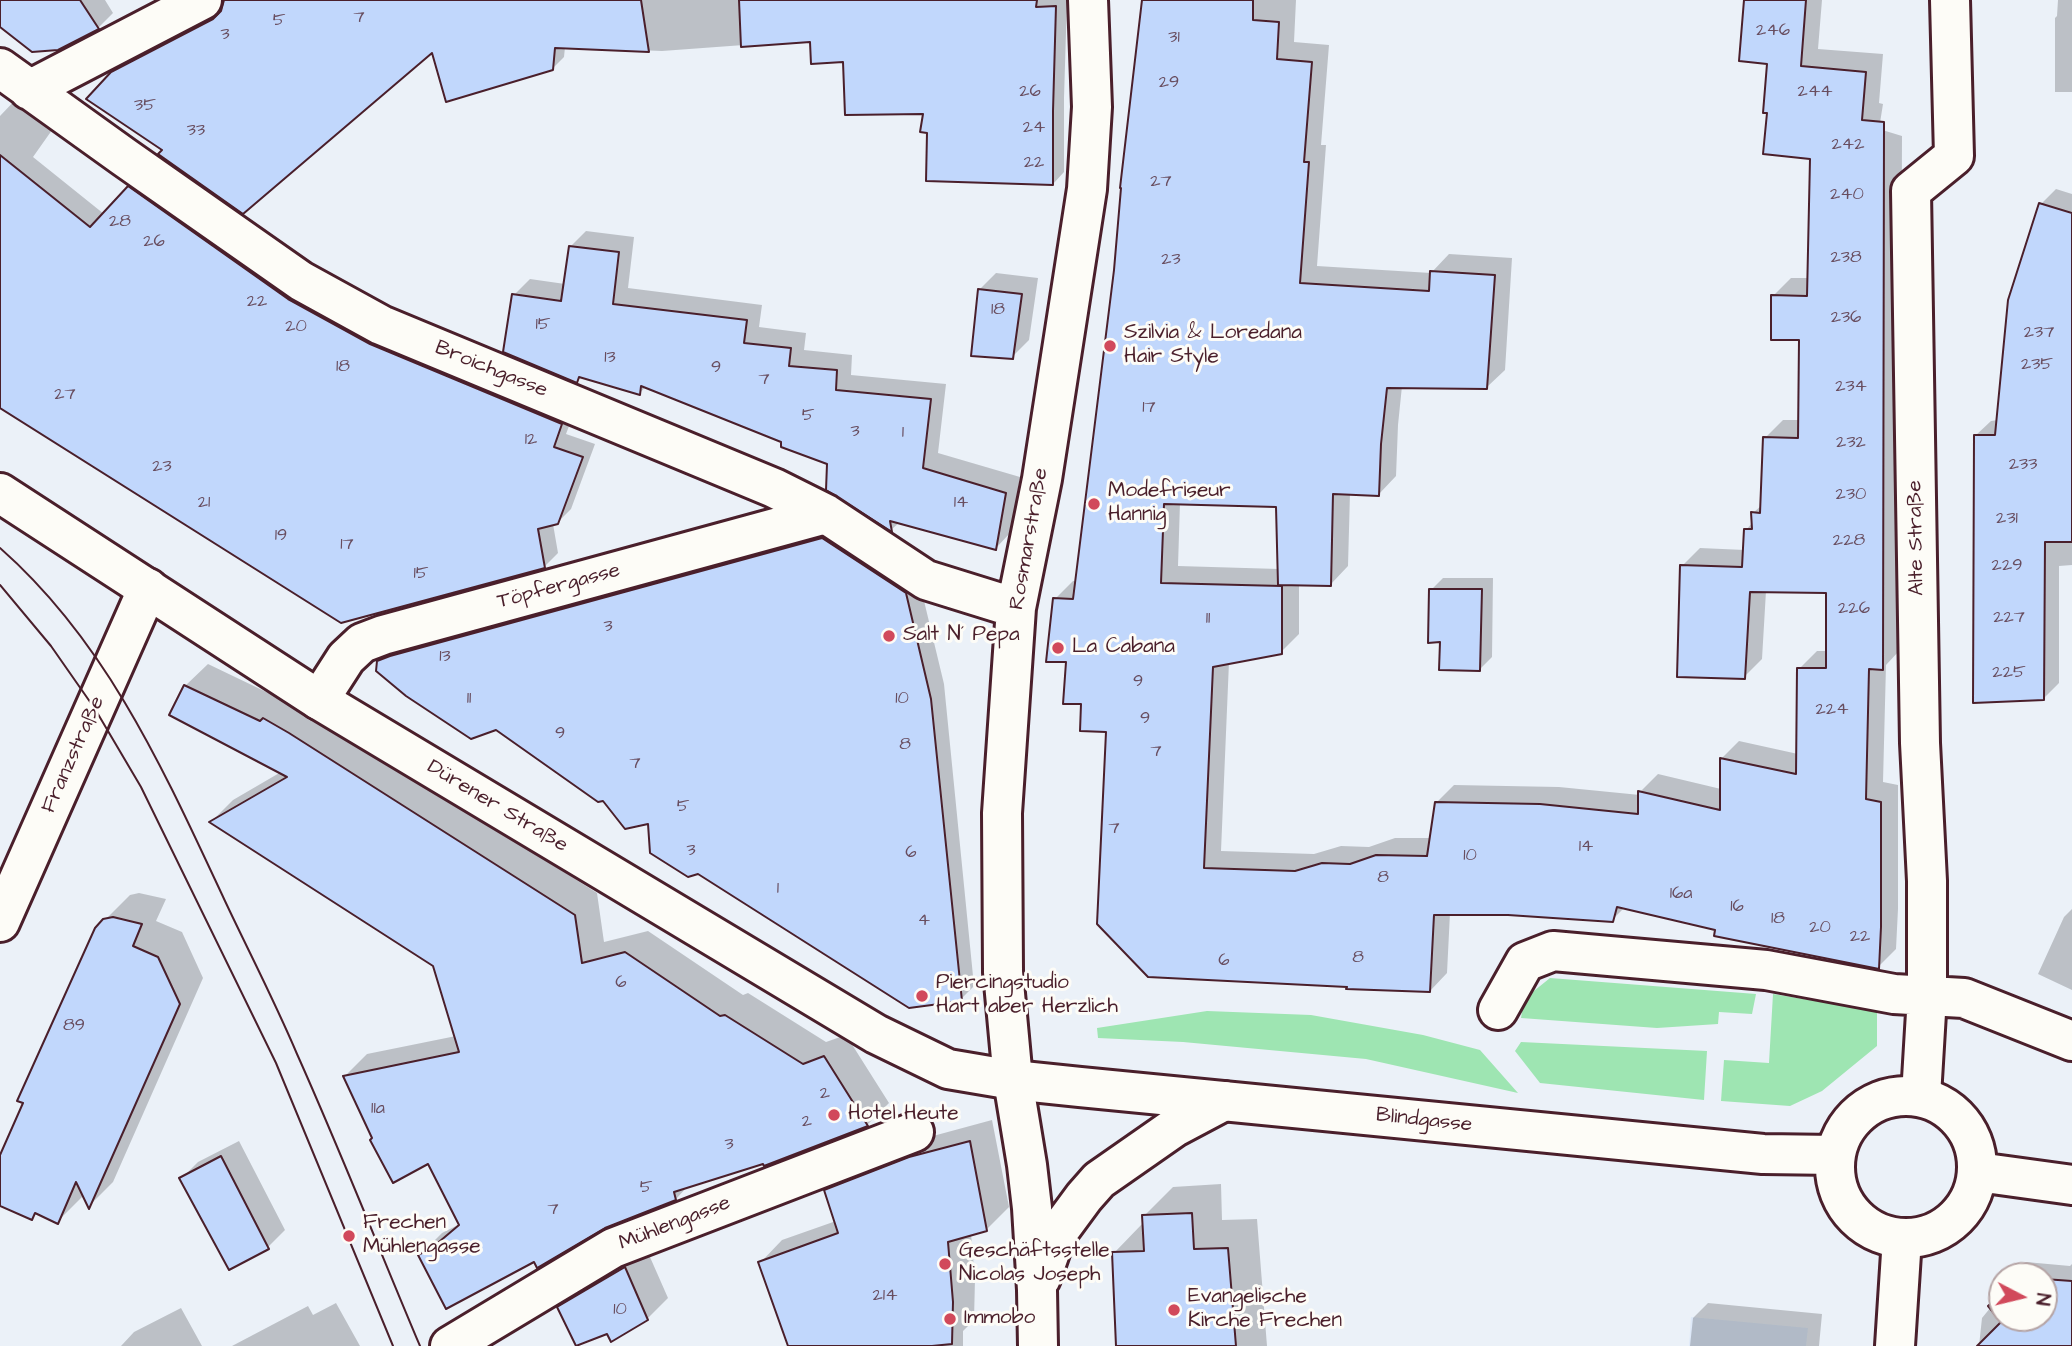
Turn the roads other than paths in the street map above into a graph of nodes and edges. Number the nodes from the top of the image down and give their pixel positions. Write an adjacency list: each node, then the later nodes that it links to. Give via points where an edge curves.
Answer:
1 (202, 0): 4 (street)
2 (1088, 0): 8 (street, Rosmarstraße, via 1093,107 1087,189 1042,478)
3 (1950, 0): 11 (street, Alte Straße, via 1954,156 1911,191)
4 (15, 79): 6 (street, Broichgasse, via 301,281 381,325 694,453)
5 (0, 493): 7 (street, Dürener Straße)
6 (826, 514): 8 (street, Broichgasse, via 926,580); 9 (street, Töpfergasse, via 383,635 362,643 346,658)
7 (148, 588): 9 (street, Dürener Straße); 10 (street, Franzstraße)
8 (1016, 608): 14 (street, Rosmarstraße, via 1002,813 1003,972)
9 (319, 700): 14 (street, Dürener Straße, via 876,1034 948,1069)
10 (0, 922)
11 (1927, 996): 12 (street, via 1766,970 1553,951 1525,962); 13 (street, via 1964,998); 15 (street, Alte Straße)
12 (1498, 1010)
13 (2072, 1041)
14 (1013, 1080): 16 (street, Blindgasse); 22 (street, Rosmarstraße, via 1027,1164)
15 (1921, 1096): 18 (street, via 1898,1095 1876,1101 1842,1133); 19 (street, via 1956,1115 1969,1132)
16 (1224, 1101): 18 (street, Blindgasse, via 1763,1154); 22 (street, via 1175,1127 1100,1180 1056,1236)
17 (914, 1132): 23 (street, Mühlengasse, via 613,1248)
18 (1836, 1155): 21 (street, via 1835,1179 1843,1202 1859,1221 1879,1233)
19 (1978, 1172): 20 (street); 21 (street, via 1974,1190 1954,1221 1920,1237)
20 (2072, 1185)
21 (1902, 1238): 25 (street)
22 (1037, 1290): 24 (street, Rosmarstraße)
23 (450, 1346)
24 (1038, 1346)
25 (1895, 1346)

